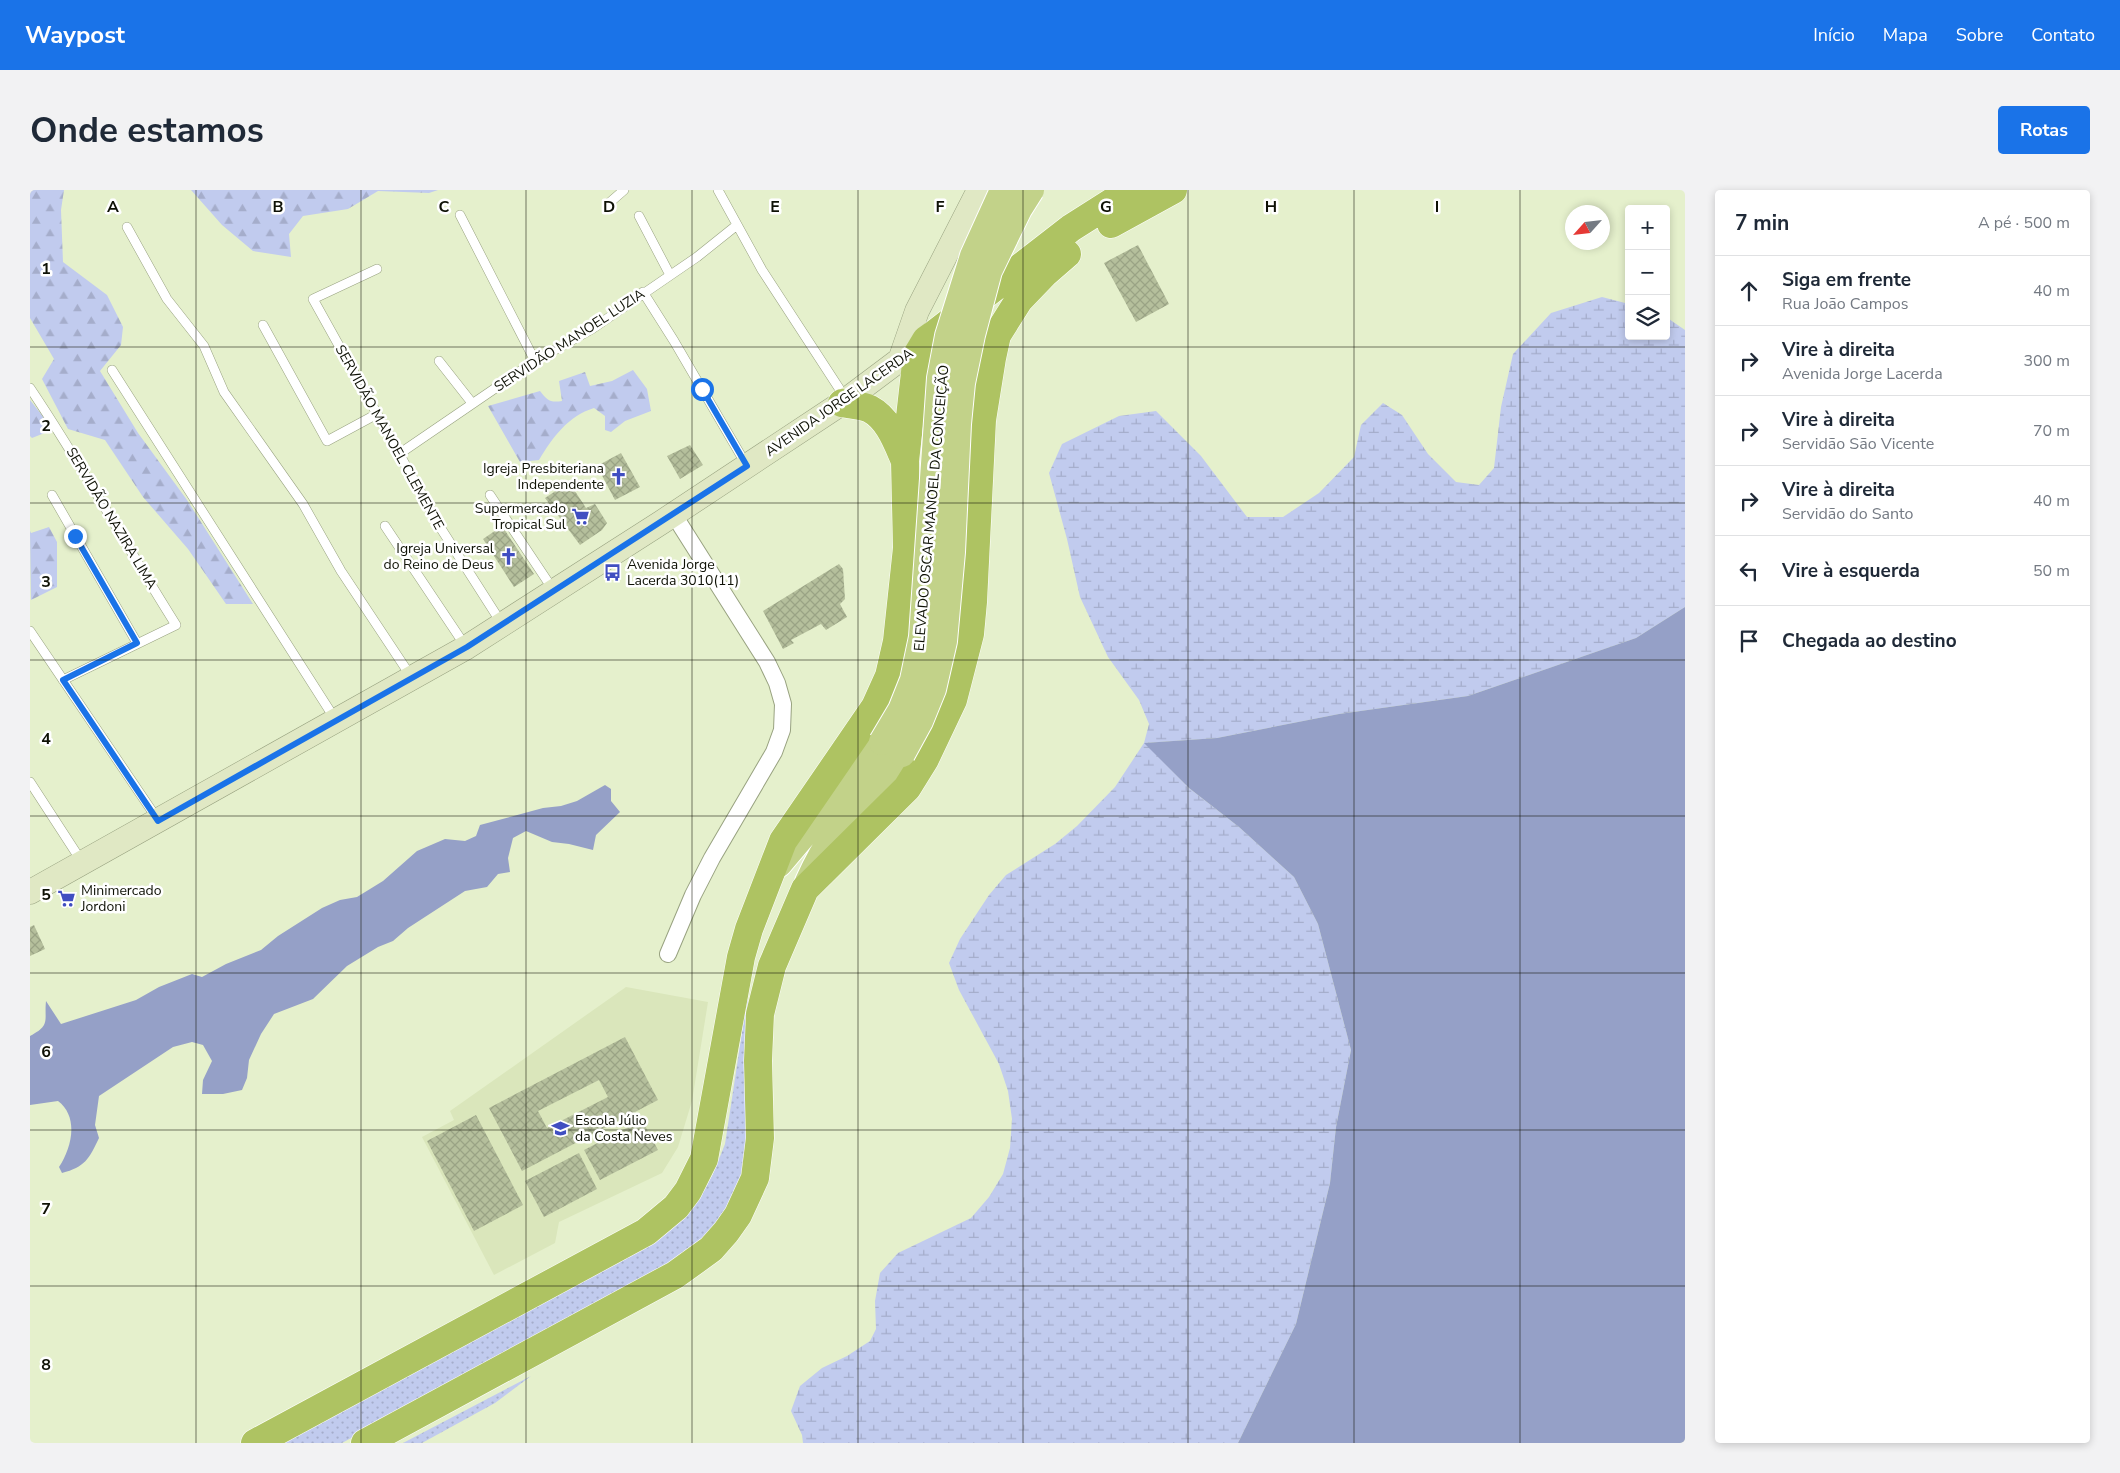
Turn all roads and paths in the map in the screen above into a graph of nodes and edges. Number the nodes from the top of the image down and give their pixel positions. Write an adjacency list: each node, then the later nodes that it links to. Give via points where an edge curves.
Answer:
1 (624, 190): 8 (lane)
2 (718, 190): 11 (lane)
3 (980, 190): 19 (main road, via 917,311)
4 (1003, 190): 41 (main road, ELEVADO OSCAR MANOEL DA CONCEIÇÃO, bridge, via 972,256 948,336 940,378 922,637 914,680 901,710)
5 (1031, 190): 41 (main road, ELEVADO OSCAR MANOEL DA CONCEIÇÃO, bridge, via 989,271 962,383 943,648 933,689 920,721)
6 (1131, 190): 17 (highway, via 1071,228)
7 (1173, 190): 46 (highway, via 1077,245 1018,300 997,335 982,420 973,602 966,651 953,700 925,759 907,788)
8 (608, 204)
9 (460, 215): 18 (lane)
10 (639, 216): 14 (lane)
11 (737, 225): 14 (lane, SERVIDÃO MANOEL LUZIA); 23 (lane)
12 (127, 227): 38 (lane, via 167,299 204,346 224,392 303,504 346,578)
13 (378, 269): 25 (lane, SERVIDÃO MANOEL CLEMENTE, via 313,298)
14 (670, 275): 15 (lane, SERVIDÃO MANOEL LUZIA)
15 (643, 292): 18 (lane, SERVIDÃO MANOEL LUZIA, via 592,329); 28 (lane)
16 (263, 325): 25 (lane, via 327,441)
17 (926, 340): 19 (main road, AVENIDA JORGE LACERDA); 27 (highway, via 918,355)
18 (535, 360): 24 (lane, SERVIDÃO MANOEL LUZIA)
19 (900, 360): 23 (main road, AVENIDA JORGE LACERDA)
20 (439, 361): 24 (lane)
21 (112, 370): 40 (lane)
22 (30, 388): 36 (lane, SERVIDÃO NAZIRA LIMA, via 81,466 176,625)
23 (844, 402): 27 (highway, via 869,409 881,417); 28 (main road, AVENIDA JORGE LACERDA)
24 (472, 403): 26 (lane, SERVIDÃO MANOEL LUZIA)
25 (377, 414): 26 (lane, SERVIDÃO MANOEL CLEMENTE)
26 (398, 454): 34 (lane, SERVIDÃO MANOEL CLEMENTE, via 454,551)
27 (906, 461): 45 (highway, via 907,548 898,641 889,676 875,707 783,841)
28 (747, 466): 31 (main road, AVENIDA JORGE LACERDA)
29 (490, 495): 33 (lane)
30 (52, 496): 36 (lane)
31 (674, 515): 33 (main road, AVENIDA JORGE LACERDA); 48 (street, via 767,662 783,704 782,730 774,752 712,858)
32 (385, 526): 37 (lane)
33 (554, 591): 34 (main road, AVENIDA JORGE LACERDA)
34 (502, 625): 37 (main road, AVENIDA JORGE LACERDA)
35 (30, 631): 39 (lane)
36 (137, 643): 39 (lane)
37 (467, 647): 38 (main road, AVENIDA JORGE LACERDA)
38 (412, 678): 40 (main road, AVENIDA JORGE LACERDA)
39 (63, 680): 43 (lane)
40 (336, 722): 43 (main road, AVENIDA JORGE LACERDA)
41 (892, 748): 45 (main road, ELEVADO OSCAR MANOEL DA CONCEIÇÃO); 46 (main road, ELEVADO OSCAR MANOEL DA CONCEIÇÃO, via 884,779 836,832)
42 (30, 782): 44 (lane)
43 (158, 821): 44 (main road, AVENIDA JORGE LACERDA)
44 (83, 862): 47 (main road, AVENIDA JORGE LACERDA)
45 (768, 877): 49 (highway, via 741,957 704,1159 676,1207 646,1232)
46 (804, 889): 50 (highway, via 772,966 760,1014 760,1138 755,1178 742,1209 726,1232 711,1249 675,1275)
47 (30, 892)
48 (668, 954)
49 (255, 1443)
50 (365, 1443)

